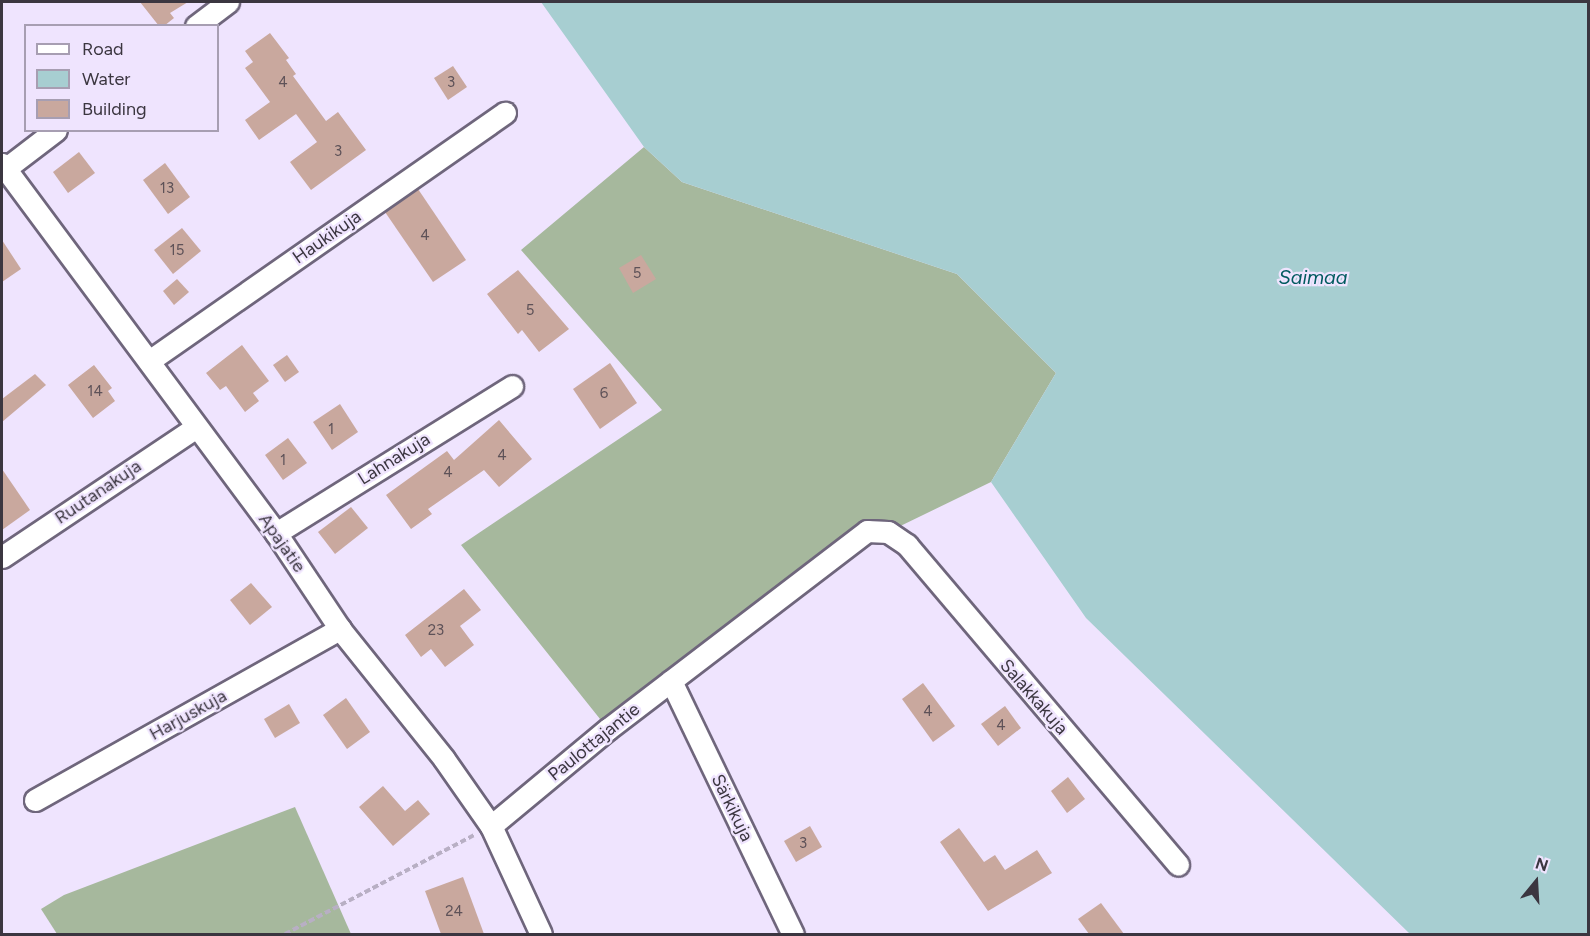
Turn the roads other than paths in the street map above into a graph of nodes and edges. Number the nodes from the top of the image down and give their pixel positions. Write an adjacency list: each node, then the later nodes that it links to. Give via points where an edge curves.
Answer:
1 (228, 2): 2 (street)
2 (199, 24)
3 (505, 113): 6 (street, Haukikuja)
4 (53, 132): 5 (street)
5 (3, 166): 6 (street, Apajatie)
6 (149, 361): 8 (street, Apajatie)
7 (512, 386): 10 (street, Lahnakuja)
8 (195, 428): 10 (street, Apajatie); 11 (street, Ruutanakuja)
9 (888, 532): 13 (street, Paulottajantie, via 867,531); 16 (street, Salakkakuja, via 907,545)
10 (276, 533): 12 (street, Apajatie)
11 (2, 556)
12 (340, 629): 14 (street, Harjuskuja); 15 (street, Apajatie, via 444,759)
13 (671, 681): 15 (street, Paulottajantie); 18 (street, Särkikuja)
14 (35, 800)
15 (491, 826): 17 (street, Apajatie)
16 (1178, 864)
17 (541, 934)
18 (793, 934)

